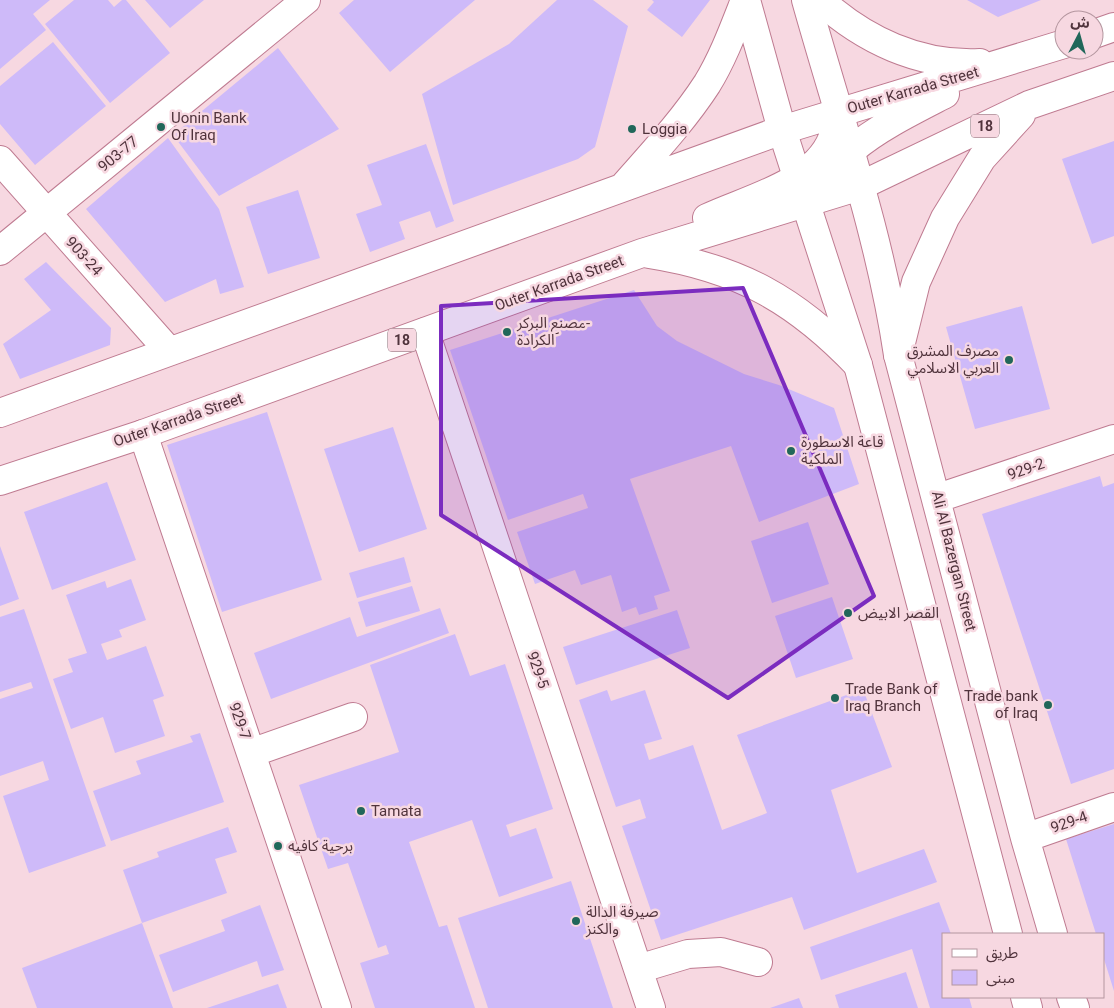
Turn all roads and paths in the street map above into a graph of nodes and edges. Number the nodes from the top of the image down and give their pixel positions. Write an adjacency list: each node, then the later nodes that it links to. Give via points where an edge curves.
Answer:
1 (306, 0): 5 (street, 903-77)
2 (746, 0): 11 (street); 15 (street, via 708,82 683,119)
3 (806, 0): 10 (street, Ali Al Bazergan Street)
4 (820, 0): 7 (street, via 870,38 911,55 955,64)
5 (276, 10): 17 (street, 903-77)
6 (1054, 47): 7 (street, Outer Karrada Street)
7 (1011, 61): 10 (street, Outer Karrada Street); 12 (street, via 912,111)
8 (1114, 76): 9 (street, 18)
9 (1028, 106): 14 (street, 18); 22 (street, via 982,158 945,218 916,282)
10 (837, 113): 11 (street, Outer Karrada Street); 12 (street, Ali Al Bazergan Street); 16 (street, via 832,139)
11 (782, 130): 15 (street, Outer Karrada Street); 16 (street)
12 (850, 152): 14 (street, Ali Al Bazergan Street); 16 (street, via 830,172)
13 (0, 160): 17 (street, 903-24)
14 (860, 186): 16 (street, 18); 22 (street, Ali Al Bazergan Street, via 890,299)
15 (621, 189): 21 (street, Outer Karrada Street)
16 (801, 191): 19 (street, Outer Karrada Street, via 709,217); 23 (street)
17 (45, 213): 18 (street, 903-77); 21 (street, 903-24)
18 (0, 251)
19 (642, 253): 20 (street, Outer Karrada Street / 18); 23 (street, via 707,266 761,288 797,309)
20 (424, 332): 25 (street, Outer Karrada Street / 18); 36 (street, 929-5)
21 (169, 351): 24 (street, Outer Karrada Street)
22 (898, 355): 28 (street, Ali Al Bazergan Street)
23 (858, 366): 33 (street)
24 (0, 413)
25 (143, 434): 27 (street, Outer Karrada Street / 18); 30 (street, 929-7)
26 (1114, 439): 28 (street, 929-2)
27 (0, 480)
28 (938, 498): 32 (street, Ali Al Bazergan Street)
29 (354, 717): 30 (street)
30 (251, 753): 37 (street, 929-7)
31 (1114, 807): 32 (street, 929-4)
32 (1025, 838): 34 (street, Ali Al Bazergan Street)
33 (1008, 933)
34 (1053, 933)
35 (758, 962): 36 (street, via 721,952 688,954)
36 (638, 969): 38 (street, 929-5)
37 (337, 1008)
38 (651, 1008)

